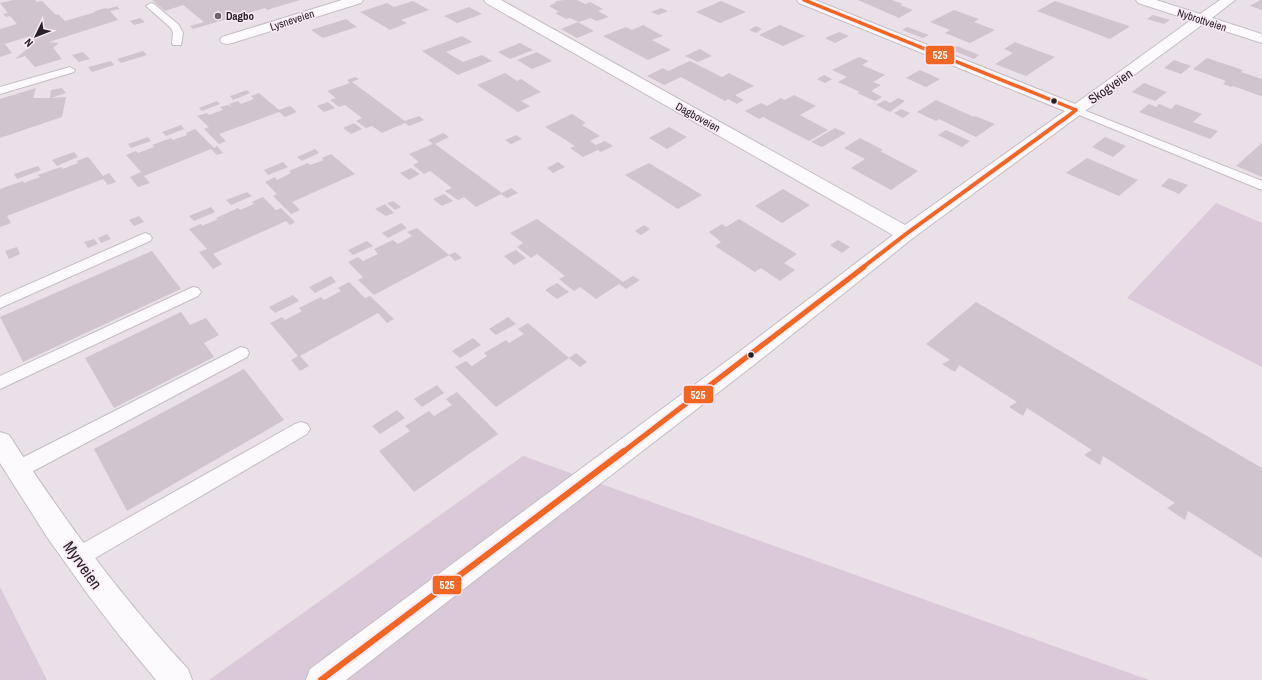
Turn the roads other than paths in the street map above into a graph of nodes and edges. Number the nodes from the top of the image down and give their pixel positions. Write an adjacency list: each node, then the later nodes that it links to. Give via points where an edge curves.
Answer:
1 (352, 0): 9 (street, Lysneveien)
2 (491, 0): 15 (street, Dagboveien)
3 (804, 0): 13 (street)
4 (1143, 0): 7 (street, Nybrottveien)
5 (1228, 0): 7 (street, Skogveien)
6 (151, 6): 10 (lane, via 175,27 178,33)
7 (1203, 20): 8 (street, Nybrottveien); 13 (street, Skogveien)
8 (1262, 39)
9 (227, 40)
10 (177, 44)
11 (70, 70): 12 (lane)
12 (0, 91)
13 (1076, 110): 14 (lane); 15 (street, Skogveien)
14 (1262, 186)
15 (906, 234): 26 (street, Skogveien, via 747,358)
16 (145, 238): 18 (lane)
17 (193, 292): 20 (lane)
18 (0, 303)
19 (241, 353): 23 (lane)
20 (0, 383)
21 (301, 430): 24 (lane)
22 (0, 442): 23 (street, Myrveien)
23 (17, 470): 24 (street, Myrveien)
24 (78, 557): 25 (street, Myrveien, via 102,593)
25 (177, 680)
26 (322, 680)

